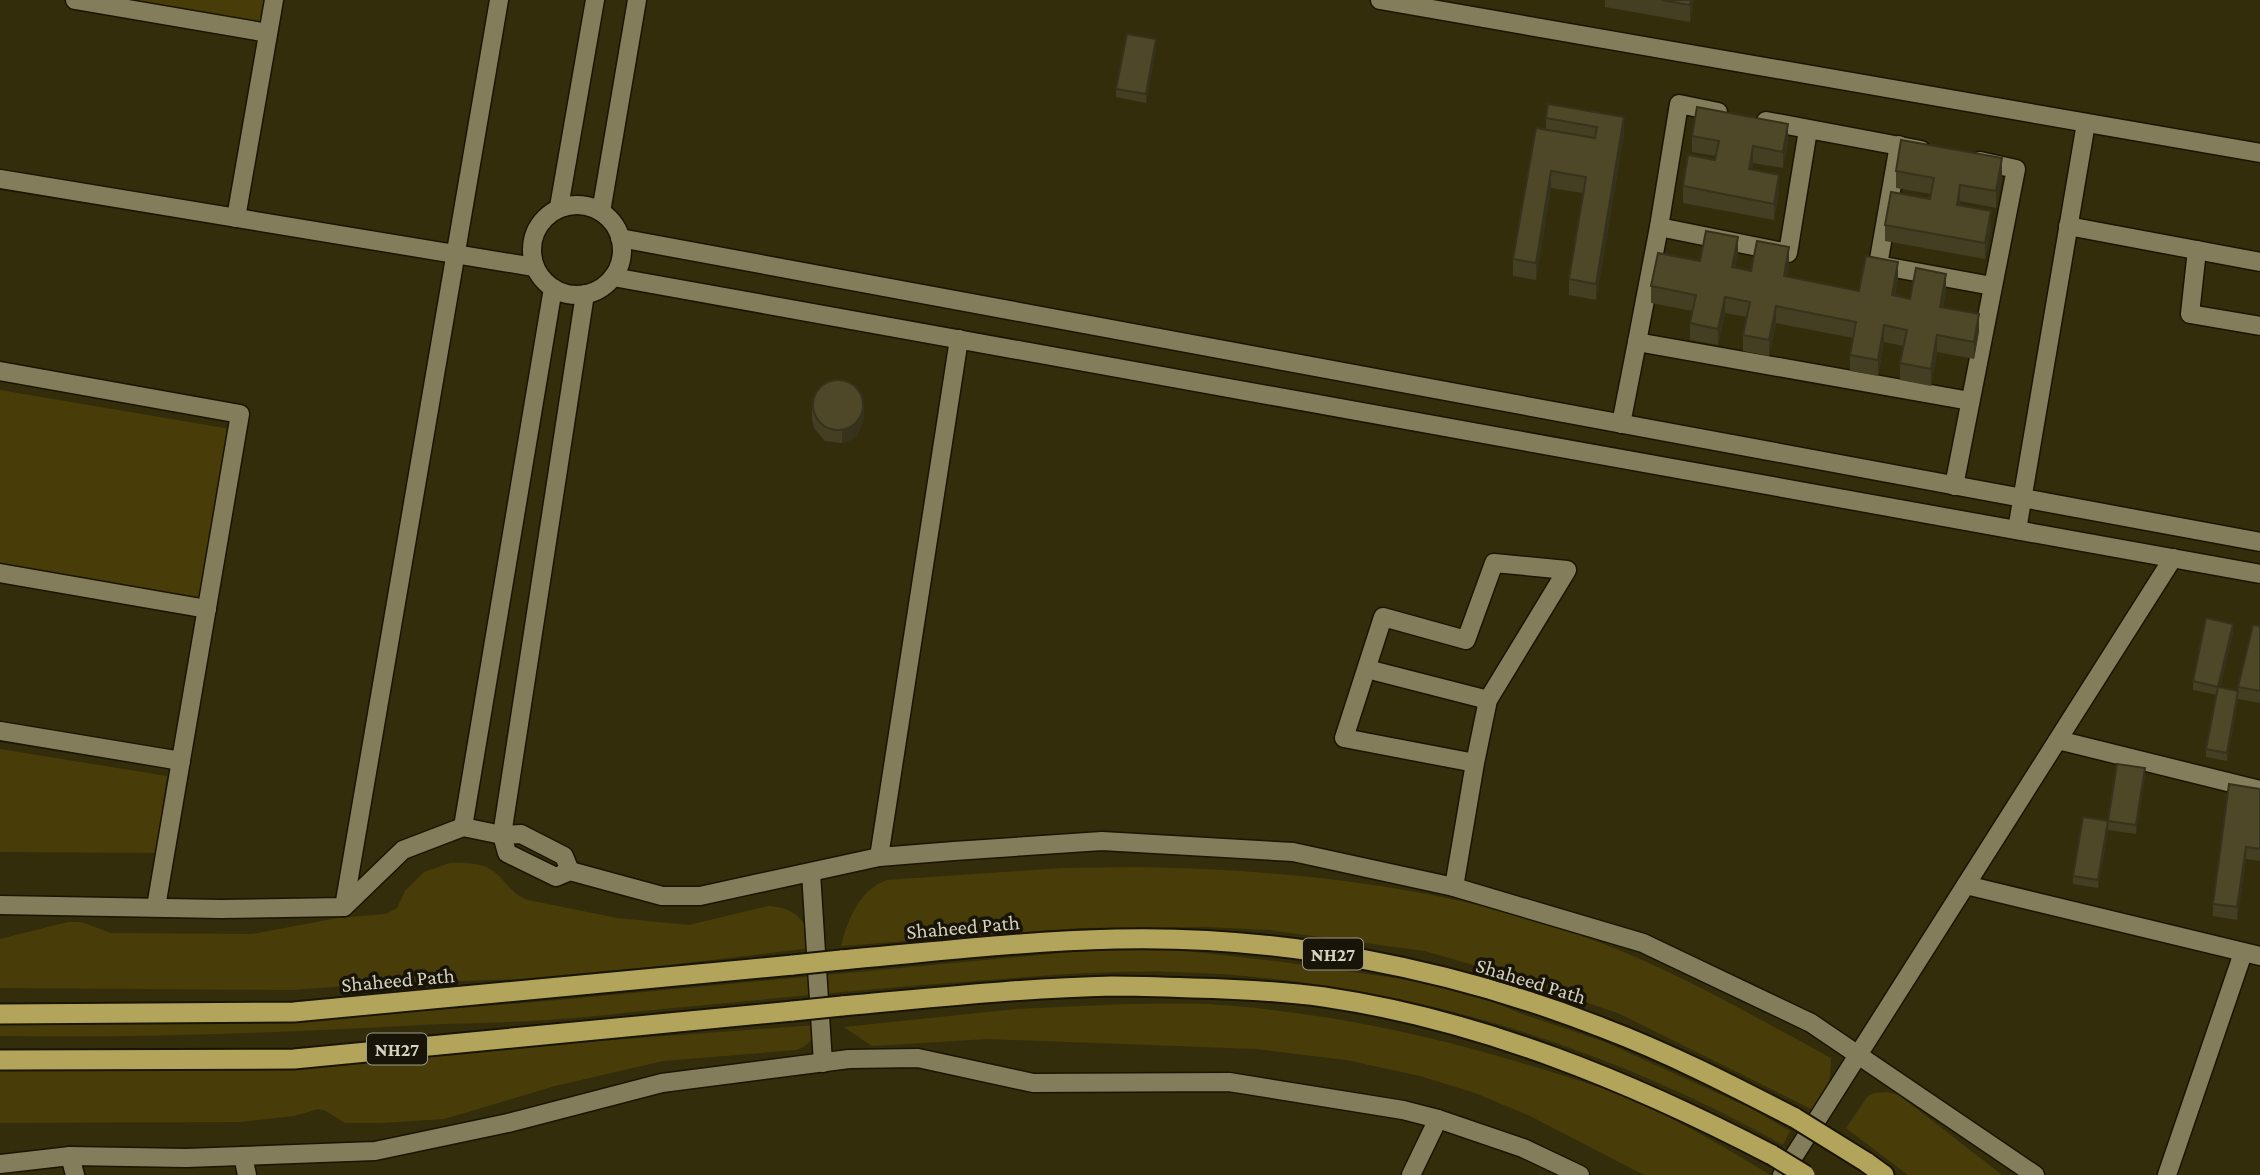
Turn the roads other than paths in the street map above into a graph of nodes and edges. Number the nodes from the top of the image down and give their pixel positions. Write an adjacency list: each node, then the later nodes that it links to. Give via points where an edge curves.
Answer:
1 (75, 0): 7 (street)
2 (274, 0): 7 (street)
3 (499, 0): 22 (street)
4 (595, 0): 15 (street)
5 (637, 0): 16 (street)
6 (1380, 0): 8 (street)
7 (268, 33): 17 (street)
8 (2086, 123): 12 (street); 18 (street)
9 (1808, 130): 10 (street); 19 (street, via 1788,253); 19 (street, via 1679,104)
10 (1899, 145): 11 (street); 26 (street, via 1878,265)
11 (1938, 153)
12 (2260, 153)
13 (1964, 158): 26 (street, via 2016,169)
14 (0, 178): 17 (street)
15 (559, 207): 16 (street, via 575,204); 24 (street, via 543,218 534,232)
16 (601, 212): 20 (street)
17 (236, 218): 22 (street)
18 (2068, 226): 21 (street); 36 (street)
19 (1660, 227): 31 (street)
20 (620, 238): 25 (street, via 619,267); 34 (street)
21 (2197, 250): 23 (street); 29 (street, via 2190,314)
22 (456, 254): 24 (street); 58 (street)
23 (2260, 262)
24 (534, 267): 27 (street)
25 (613, 277): 28 (street); 30 (street)
26 (1992, 286): 33 (street)
27 (553, 288): 28 (street); 50 (street)
28 (585, 294): 51 (street)
29 (2260, 326)
30 (959, 339): 37 (street); 52 (street)
31 (1637, 342): 33 (street); 34 (street)
32 (0, 371): 42 (street, via 240,414)
33 (1970, 401): 35 (street)
34 (1621, 424): 35 (street)
35 (1954, 486): 36 (street)
36 (2022, 499): 37 (street); 38 (street)
37 (2017, 530): 39 (street)
38 (2260, 542)
39 (2173, 558): 41 (street); 46 (street)
40 (0, 573): 42 (street)
41 (2260, 573)
42 (207, 610): 47 (street)
43 (1367, 669): 44 (street); 44 (street, via 1383,617 1466,640 1494,563 1567,570); 48 (street, via 1344,738)
44 (1488, 700): 48 (street)
45 (0, 731): 47 (street)
46 (2058, 740): 49 (street); 54 (street)
47 (181, 761): 57 (street)
48 (1475, 763): 55 (street)
49 (2260, 790)
50 (463, 827): 51 (street); 58 (street, via 403,849)
51 (502, 835): 53 (street, via 521,834 564,856 570,871 662,896 700,896)
52 (879, 857): 53 (street); 55 (street, via 1116,841 1293,852)
53 (811, 873): 63 (street)
54 (1966, 884): 59 (street); 61 (street)
55 (1454, 887): 61 (street, via 1643,943 1811,1023)
56 (0, 905): 57 (street)
57 (156, 907): 58 (street)
58 (344, 907)
59 (2252, 954): 76 (street)
60 (0, 1014): 74 (highway, Shaheed Path / NH27, bridge, via 294,1012 1021,944 1116,939 1250,944 1328,953 1509,994 1605,1028 1795,1118)
61 (1858, 1055): 72 (street); 75 (street)
62 (0, 1060): 73 (highway, NH27, bridge, via 294,1059 1023,990 1114,986 1240,989 1323,997 1495,1037 1713,1124)
63 (823, 1063): 64 (street, via 918,1058 1033,1083 1229,1082); 66 (street, via 662,1083 375,1151)
64 (1438, 1119): 70 (street); 71 (street, via 1523,1148)
65 (70, 1156): 66 (street); 67 (street); 68 (street)
66 (243, 1156): 69 (street)
67 (0, 1164)
68 (75, 1175)
69 (247, 1175)
70 (1411, 1175)
71 (1580, 1175)
72 (1783, 1175)
73 (1805, 1175)
74 (1884, 1175)
75 (2035, 1175)
76 (2167, 1175)

